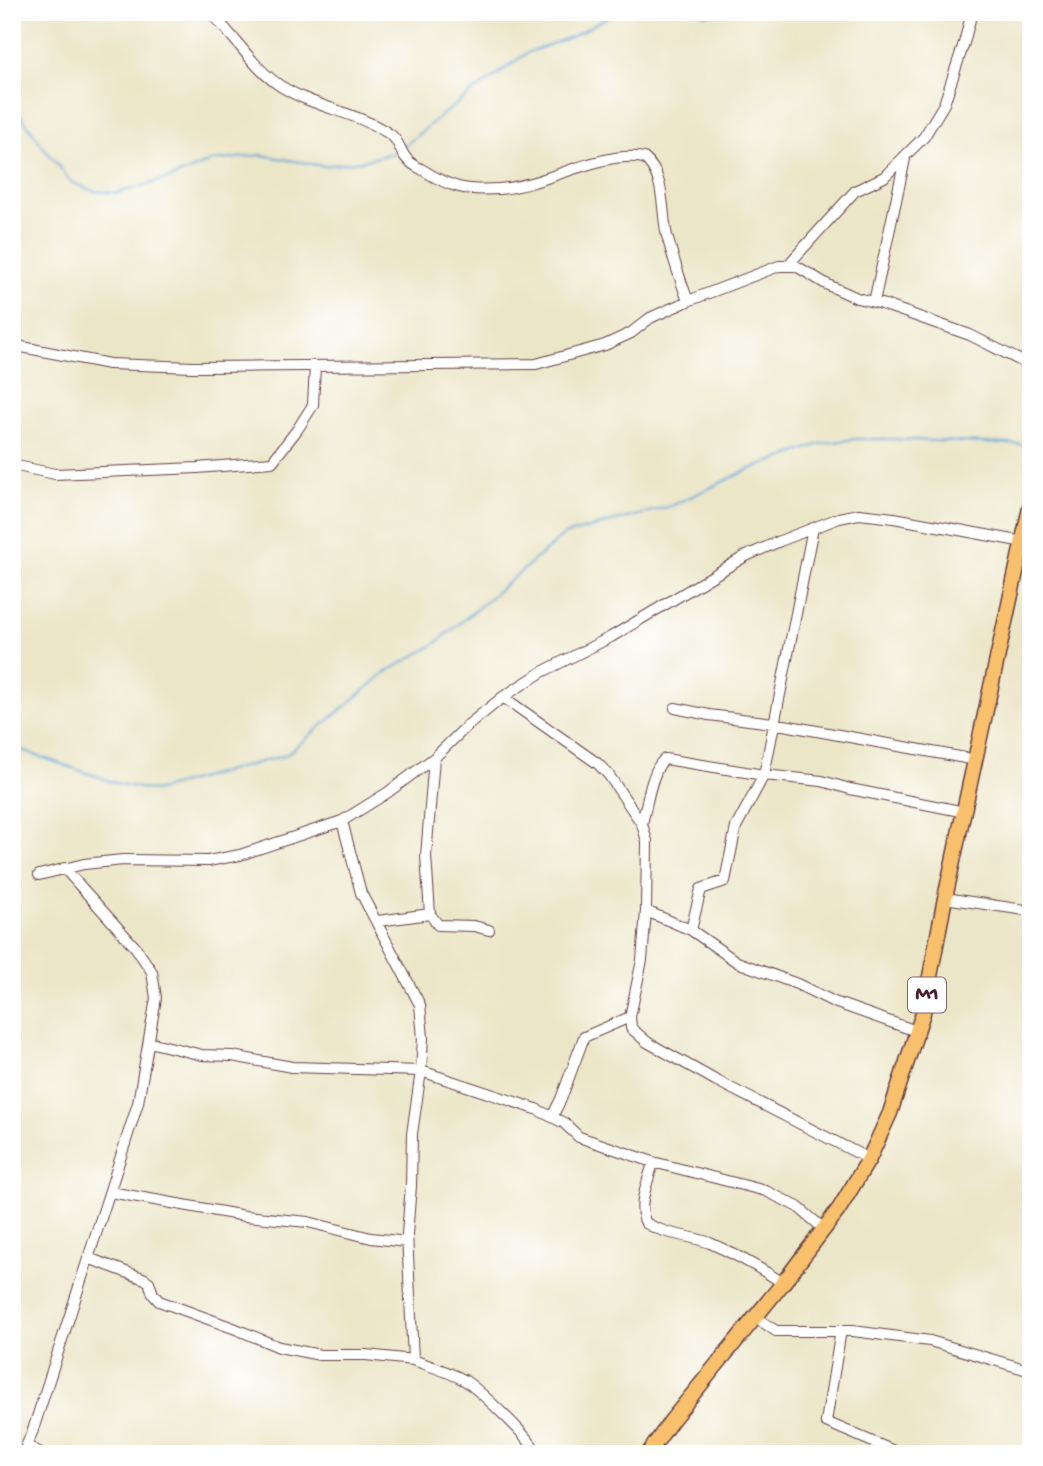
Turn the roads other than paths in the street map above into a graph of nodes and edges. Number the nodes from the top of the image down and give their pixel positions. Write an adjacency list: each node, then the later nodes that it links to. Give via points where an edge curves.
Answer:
1 (209, 12): 5 (street, via 279,85 394,137 405,157 445,184 499,189 618,158 644,158 652,164 662,191 667,236)
2 (972, 12): 3 (street, via 938,116)
3 (906, 156): 4 (street, via 875,183 855,191); 6 (street)
4 (788, 265): 5 (street); 6 (street)
5 (688, 301): 8 (street, via 605,345 536,364)
6 (874, 302): 9 (street, via 970,335)
7 (12, 345): 8 (street, via 109,364)
8 (315, 366): 10 (street, via 313,405 272,461 55,474)
9 (1031, 366)
10 (12, 466)
11 (1031, 503): 13 (highway, M1)
12 (813, 528): 13 (street, via 859,514); 14 (street, via 744,557); 16 (street)
13 (1024, 542): 18 (highway, M1)
14 (503, 697): 17 (street); 22 (street, via 597,763)
15 (675, 708): 16 (street)
16 (773, 723): 18 (street); 19 (street)
17 (434, 758): 21 (street); 28 (street, via 426,856)
18 (976, 760): 20 (highway, M1)
19 (764, 775): 20 (street, via 822,781); 22 (street, via 665,759 658,763); 31 (street, via 736,827 724,881 701,889)
20 (965, 812): 25 (highway, M1)
21 (342, 821): 23 (street, via 208,861 123,860); 29 (street, via 361,893)
22 (642, 824): 26 (street, via 648,841)
23 (64, 869): 24 (street); 34 (street, via 152,972 156,998)
24 (39, 875)
25 (945, 898): 27 (street); 33 (highway, M1)
26 (646, 911): 31 (street); 32 (street)
27 (1031, 911)
28 (430, 914): 29 (street); 30 (street, via 438,925)
29 (377, 921): 35 (street, via 420,1005)
30 (489, 930)
31 (691, 930): 33 (street, via 737,962)
32 (631, 1017): 36 (street, via 584,1037); 37 (street, via 631,1028 647,1042)
33 (919, 1032): 37 (highway, M1)
34 (149, 1042): 35 (street, via 202,1055 292,1067); 39 (street, via 138,1103)
35 (421, 1071): 36 (street); 41 (street, via 412,1134)
36 (552, 1117): 38 (street, via 579,1137)
37 (869, 1159): 40 (highway, M1)
38 (653, 1162): 40 (street, via 766,1191); 43 (street, via 642,1204 646,1223 711,1244)
39 (110, 1192): 41 (street); 42 (street)
40 (824, 1229): 43 (highway, M1)
41 (407, 1241): 46 (street)
42 (88, 1258): 46 (street, via 145,1279 159,1301 279,1347 320,1355); 49 (street)
43 (783, 1283): 44 (highway, M1)
44 (755, 1317): 45 (street, via 776,1331); 48 (highway, M1)
45 (841, 1330): 47 (street, via 930,1341); 54 (street, via 826,1422)
46 (412, 1360): 51 (street, via 465,1381)
47 (1031, 1371)
48 (671, 1421): 52 (highway, M1); 53 (highway, M1)
49 (25, 1450): 50 (street)
50 (43, 1454)
51 (537, 1454)
52 (640, 1454)
53 (648, 1454)
54 (901, 1454)

